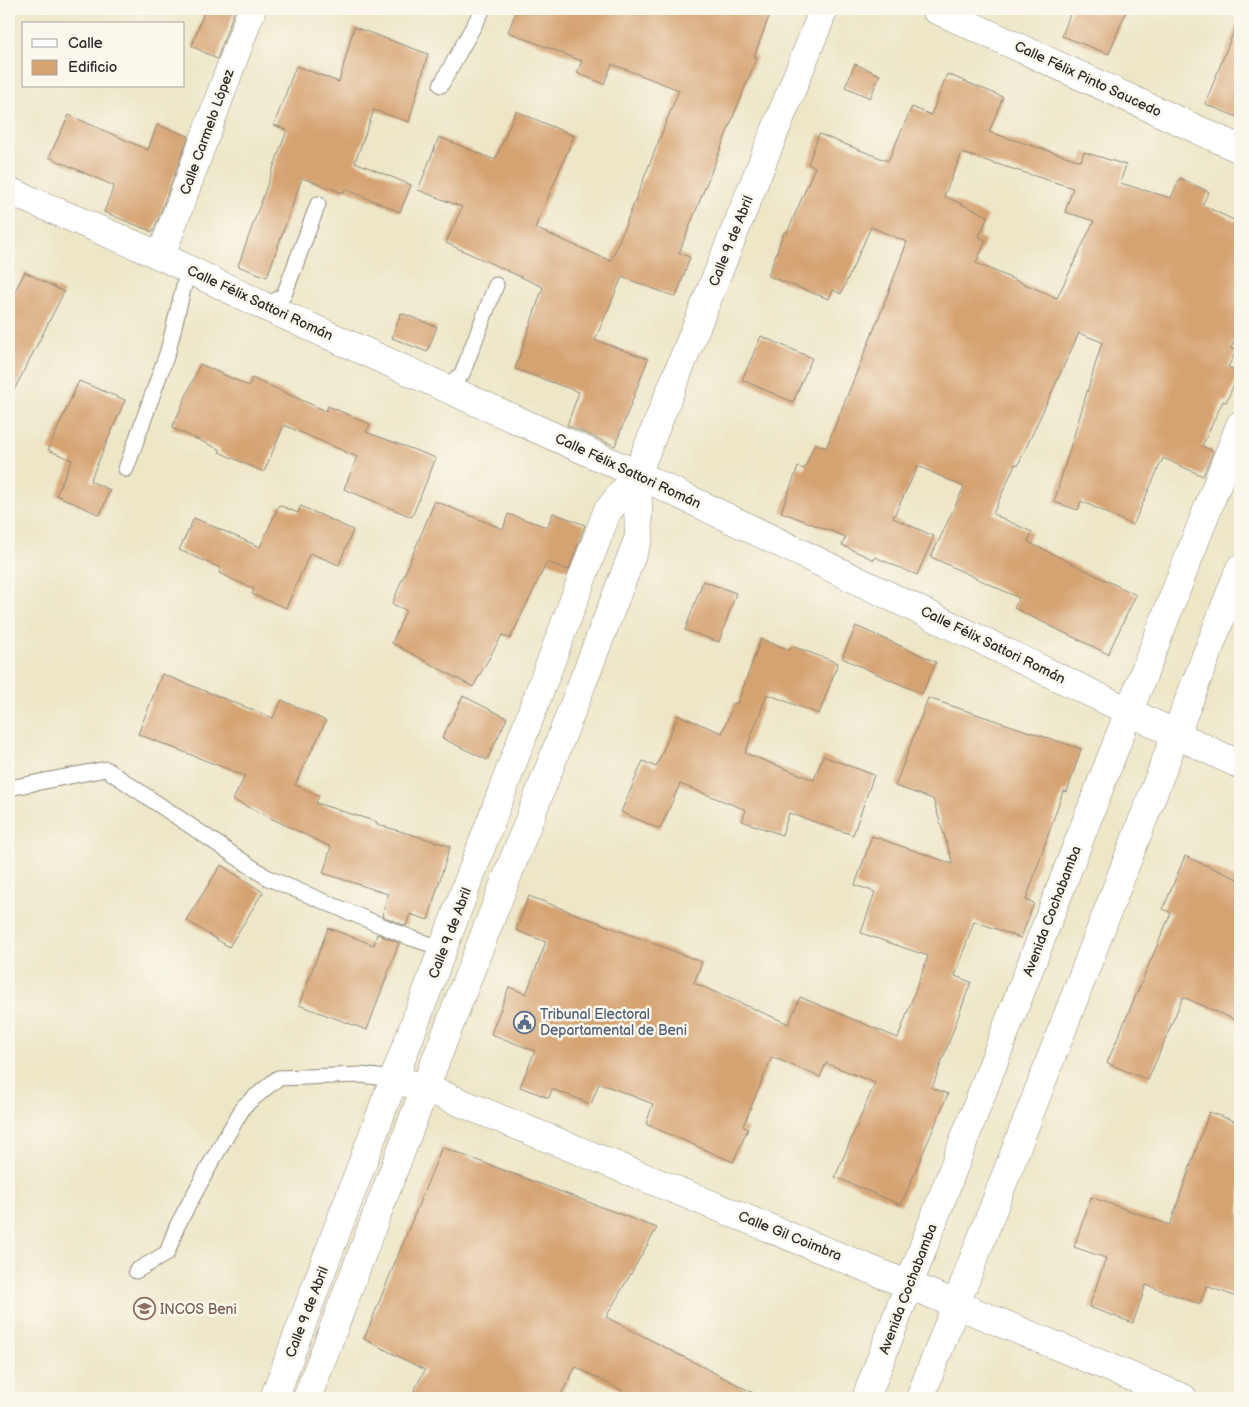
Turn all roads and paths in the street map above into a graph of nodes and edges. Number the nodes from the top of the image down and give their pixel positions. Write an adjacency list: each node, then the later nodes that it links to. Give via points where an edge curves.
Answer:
1 (252, 9): 9 (street, Calle Carmelo López)
2 (483, 9): 5 (lane)
3 (824, 9): 16 (street, Calle 9 de Abril)
4 (935, 9): 6 (street, Calle Félix Pinto Saucedo)
5 (441, 86)
6 (1240, 149)
7 (9, 191): 9 (street, Calle Félix Sattori Román)
8 (318, 204): 12 (lane, via 284,295)
9 (161, 256): 10 (street, Calle Félix Sattori Román)
10 (188, 269): 12 (street, Calle Félix Sattori Román); 15 (lane, via 168,350)
11 (496, 285): 13 (lane, via 462,374)
12 (266, 307): 13 (street, Calle Félix Sattori Román)
13 (443, 388): 16 (street, Calle Félix Sattori Román)
14 (1240, 425): 18 (street, Avenida Cochabamba)
15 (126, 469)
16 (637, 474): 18 (street, Calle Félix Sattori Román); 22 (street, Calle 9 de Abril, via 607,512); 24 (street, Calle 9 de Abril, via 639,537)
17 (1240, 568): 19 (street)
18 (1129, 711): 19 (street, Calle Félix Sattori Román); 26 (street, Avenida Cochabamba)
19 (1176, 734): 20 (street, Calle Félix Sattori Román); 27 (street)
20 (1240, 765)
21 (9, 788): 22 (lane, via 106,769 268,878)
22 (444, 949): 23 (street, Calle 9 de Abril)
23 (395, 1079): 24 (street, Calle Gil Coimbra); 25 (lane, via 361,1075 278,1078 244,1106 177,1226 167,1253); 28 (street, Calle 9 de Abril)
24 (425, 1088): 26 (street, Calle Gil Coimbra); 29 (street, Calle 9 de Abril)
25 (136, 1271)
26 (909, 1285): 27 (street, Calle Gil Coimbra); 30 (street, Avenida Cochabamba)
27 (956, 1304): 31 (street); 32 (street, Calle Gil Coimbra)
28 (274, 1398)
29 (307, 1398)
30 (866, 1398)
31 (920, 1398)
32 (1183, 1398)

